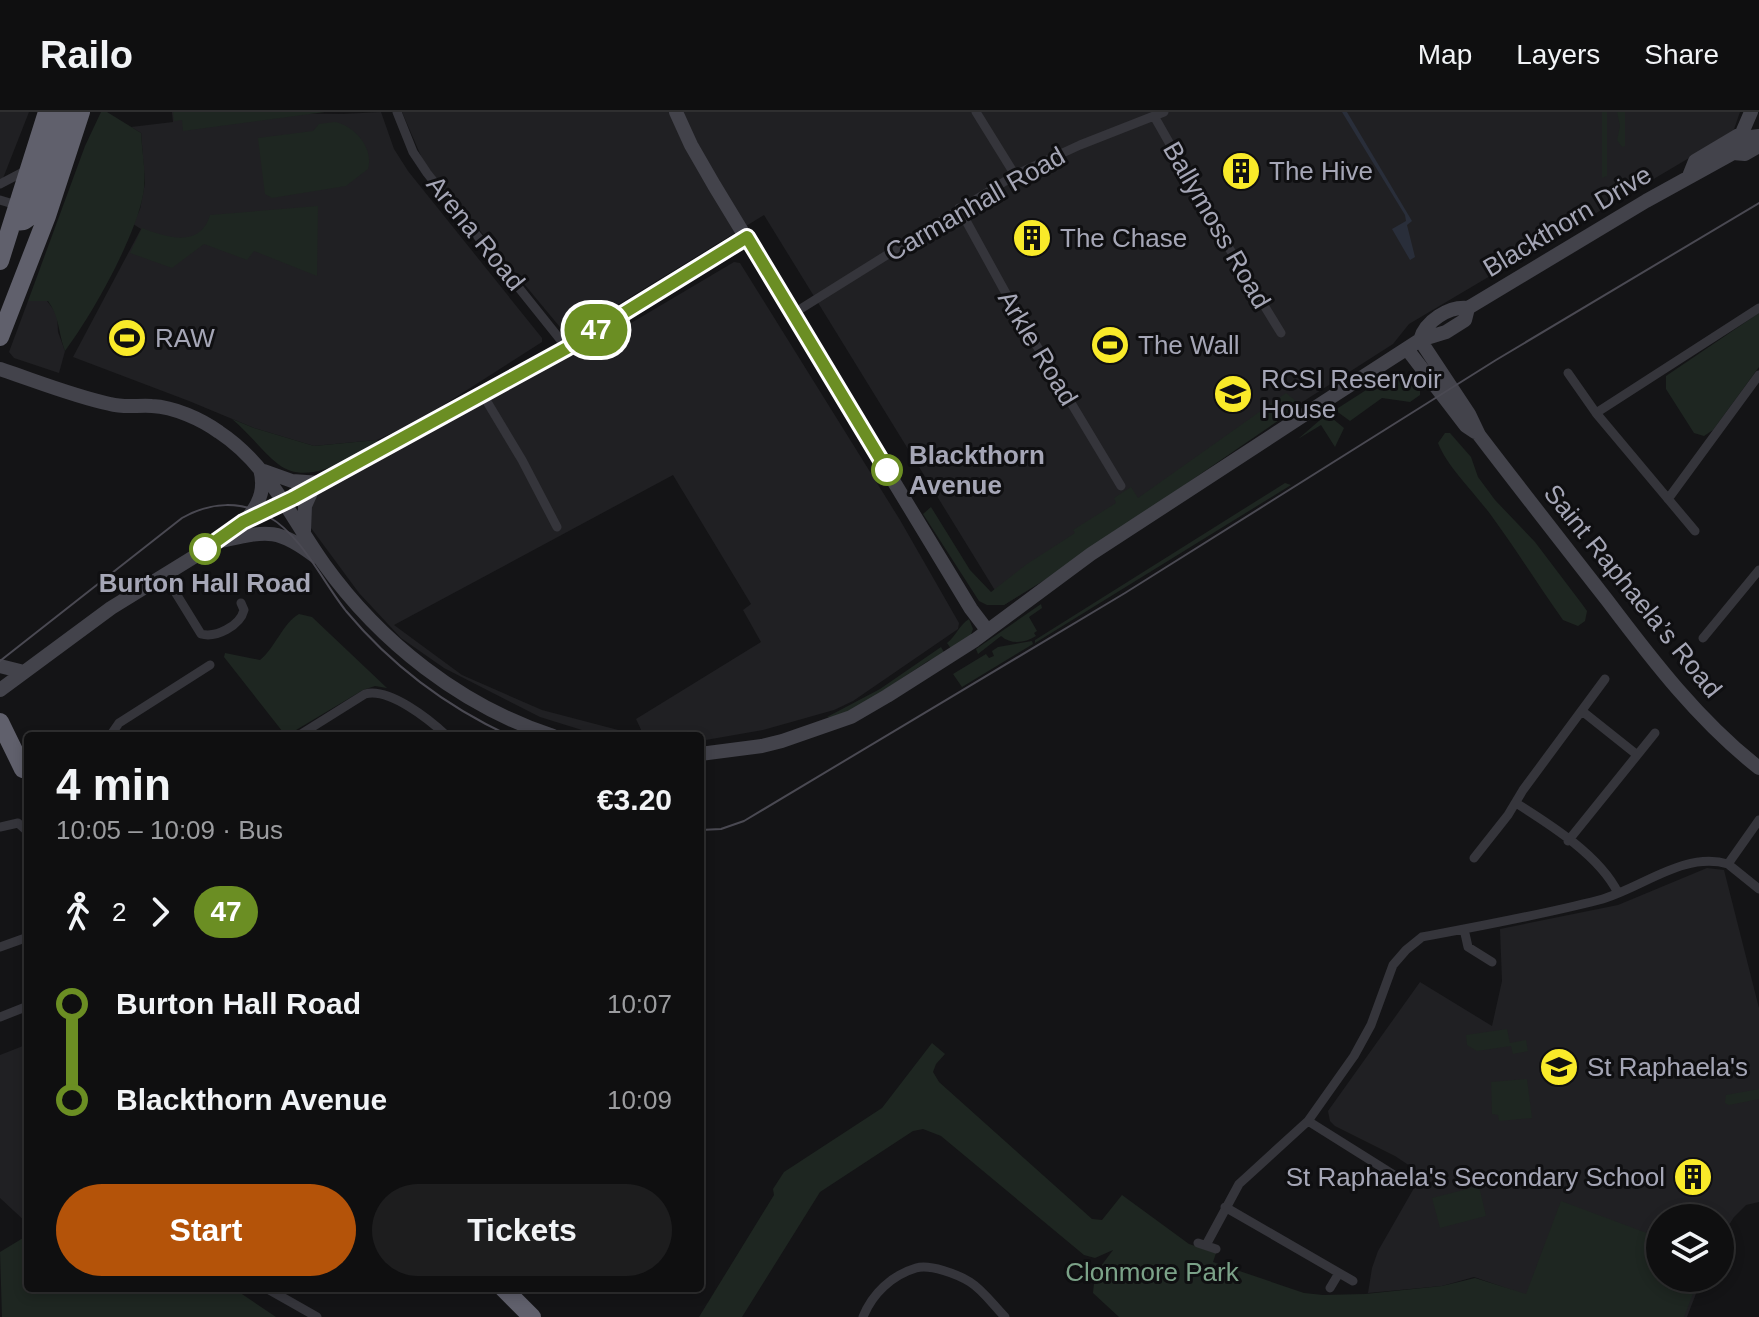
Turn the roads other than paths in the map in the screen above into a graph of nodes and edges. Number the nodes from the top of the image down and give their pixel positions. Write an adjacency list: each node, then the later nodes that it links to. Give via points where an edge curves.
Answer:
1 (47, 112): 13 (highway)
2 (64, 112): 19 (highway)
3 (81, 112): 19 (highway)
4 (397, 112): 27 (street, Arena Road, via 427,173)
5 (676, 112): 20 (street)
6 (976, 112): 14 (street)
7 (1754, 112): 9 (street, Blackthorn Drive); 15 (street, Blackthorn Drive, via 1742,133 1695,161)
8 (1159, 114): 14 (street, Carmanhall Road); 24 (street, Ballymoss Road, via 1229,248)
9 (1759, 120)
10 (1759, 136): 12 (street, Blackthorn Drive, via 1746,139)
11 (1759, 146): 12 (street, Blackthorn Drive, via 1745,154)
12 (1733, 153): 15 (street, Blackthorn Drive)
13 (32, 163): 16 (street); 19 (highway)
14 (1015, 175): 18 (street, Carmanhall Road)
15 (1689, 176): 26 (street, Blackthorn Drive, via 1468,308 1465,320 1446,332)
16 (0, 184)
17 (0, 200): 19 (street)
18 (959, 208): 23 (street, Carmanhall Road); 37 (street, Arkle Road)
19 (23, 214): 21 (highway); 25 (highway)
20 (747, 237): 23 (street); 27 (street)
21 (0, 261)
22 (1759, 308): 33 (street)
23 (794, 313): 49 (street)
24 (1281, 333)
25 (0, 337)
26 (1420, 340): 28 (street, Blackthorn Drive); 34 (street, Saint Raphaela’s Road)
27 (567, 348): 32 (street)
28 (1407, 349): 34 (street, Saint Raphaela’s Road, via 1466,426); 49 (street, via 1091,554)
29 (0, 369): 35 (street, via 112,405 156,406 180,413 220,432)
30 (1568, 373): 33 (street)
31 (1759, 375): 38 (street)
32 (483, 395): 36 (street); 41 (street)
33 (1596, 413): 38 (street)
34 (1479, 435): 66 (street, Saint Raphaela’s Road, via 1686,700)
35 (260, 469): 36 (street); 39 (street); 40 (street, via 260,501)
36 (317, 485): 39 (street); 42 (street, via 305,506)
37 (1121, 486)
38 (1668, 499): 43 (street)
39 (285, 502): 40 (street); 42 (street)
40 (243, 522): 44 (street)
41 (557, 527)
42 (304, 531): 45 (street)
43 (1695, 531)
44 (218, 542): 45 (street, via 257,533 284,536); 47 (street)
45 (323, 562): 61 (street, via 355,605 410,656 494,711)
46 (1759, 570): 50 (street)
47 (164, 574): 48 (street, via 201,634 215,635 240,620); 53 (street)
48 (241, 603)
49 (987, 630): 63 (street, via 851,717 773,744)
50 (1703, 638)
51 (210, 665): 58 (street)
52 (0, 666): 53 (street)
53 (24, 672): 55 (street)
54 (1605, 679): 56 (street)
55 (0, 690)
56 (1582, 711): 64 (street); 69 (street)
57 (0, 722): 67 (highway)
58 (113, 732)
59 (305, 732): 60 (street, via 381,692)
60 (441, 732)
61 (544, 732)
62 (1655, 733): 64 (street)
63 (704, 753)
64 (1636, 754): 73 (street)
65 (0, 757): 68 (highway)
66 (1759, 768)
67 (24, 769)
68 (24, 770)
69 (1516, 803): 73 (street); 74 (street)
70 (1759, 820): 75 (street)
71 (0, 827): 72 (street, via 18,823)
72 (24, 828)
73 (1568, 841): 77 (street, via 1610,875)
74 (1474, 858)
75 (1728, 864): 76 (street); 77 (street, via 1689,863)
76 (1759, 889)
77 (1618, 893): 78 (street)
78 (1464, 929): 81 (street, via 1468,947); 84 (street, via 1422,937 1393,965 1371,1025)
79 (24, 938): 80 (street)
80 (0, 947)
81 (1492, 962)
82 (24, 1008): 83 (street)
83 (0, 1017)
84 (1308, 1121): 85 (street); 86 (street, via 1252,1169)
85 (1402, 1180)
86 (1225, 1207): 87 (street); 88 (street)
87 (1207, 1246)
88 (1339, 1273): 89 (street); 90 (street)
89 (1353, 1281)
90 (1330, 1288)
91 (273, 1292): 93 (street)
92 (507, 1292): 94 (highway)
93 (317, 1317)
94 (532, 1317)
95 (863, 1317): 96 (street, via 877,1292 919,1266 971,1282)
96 (1005, 1317)

